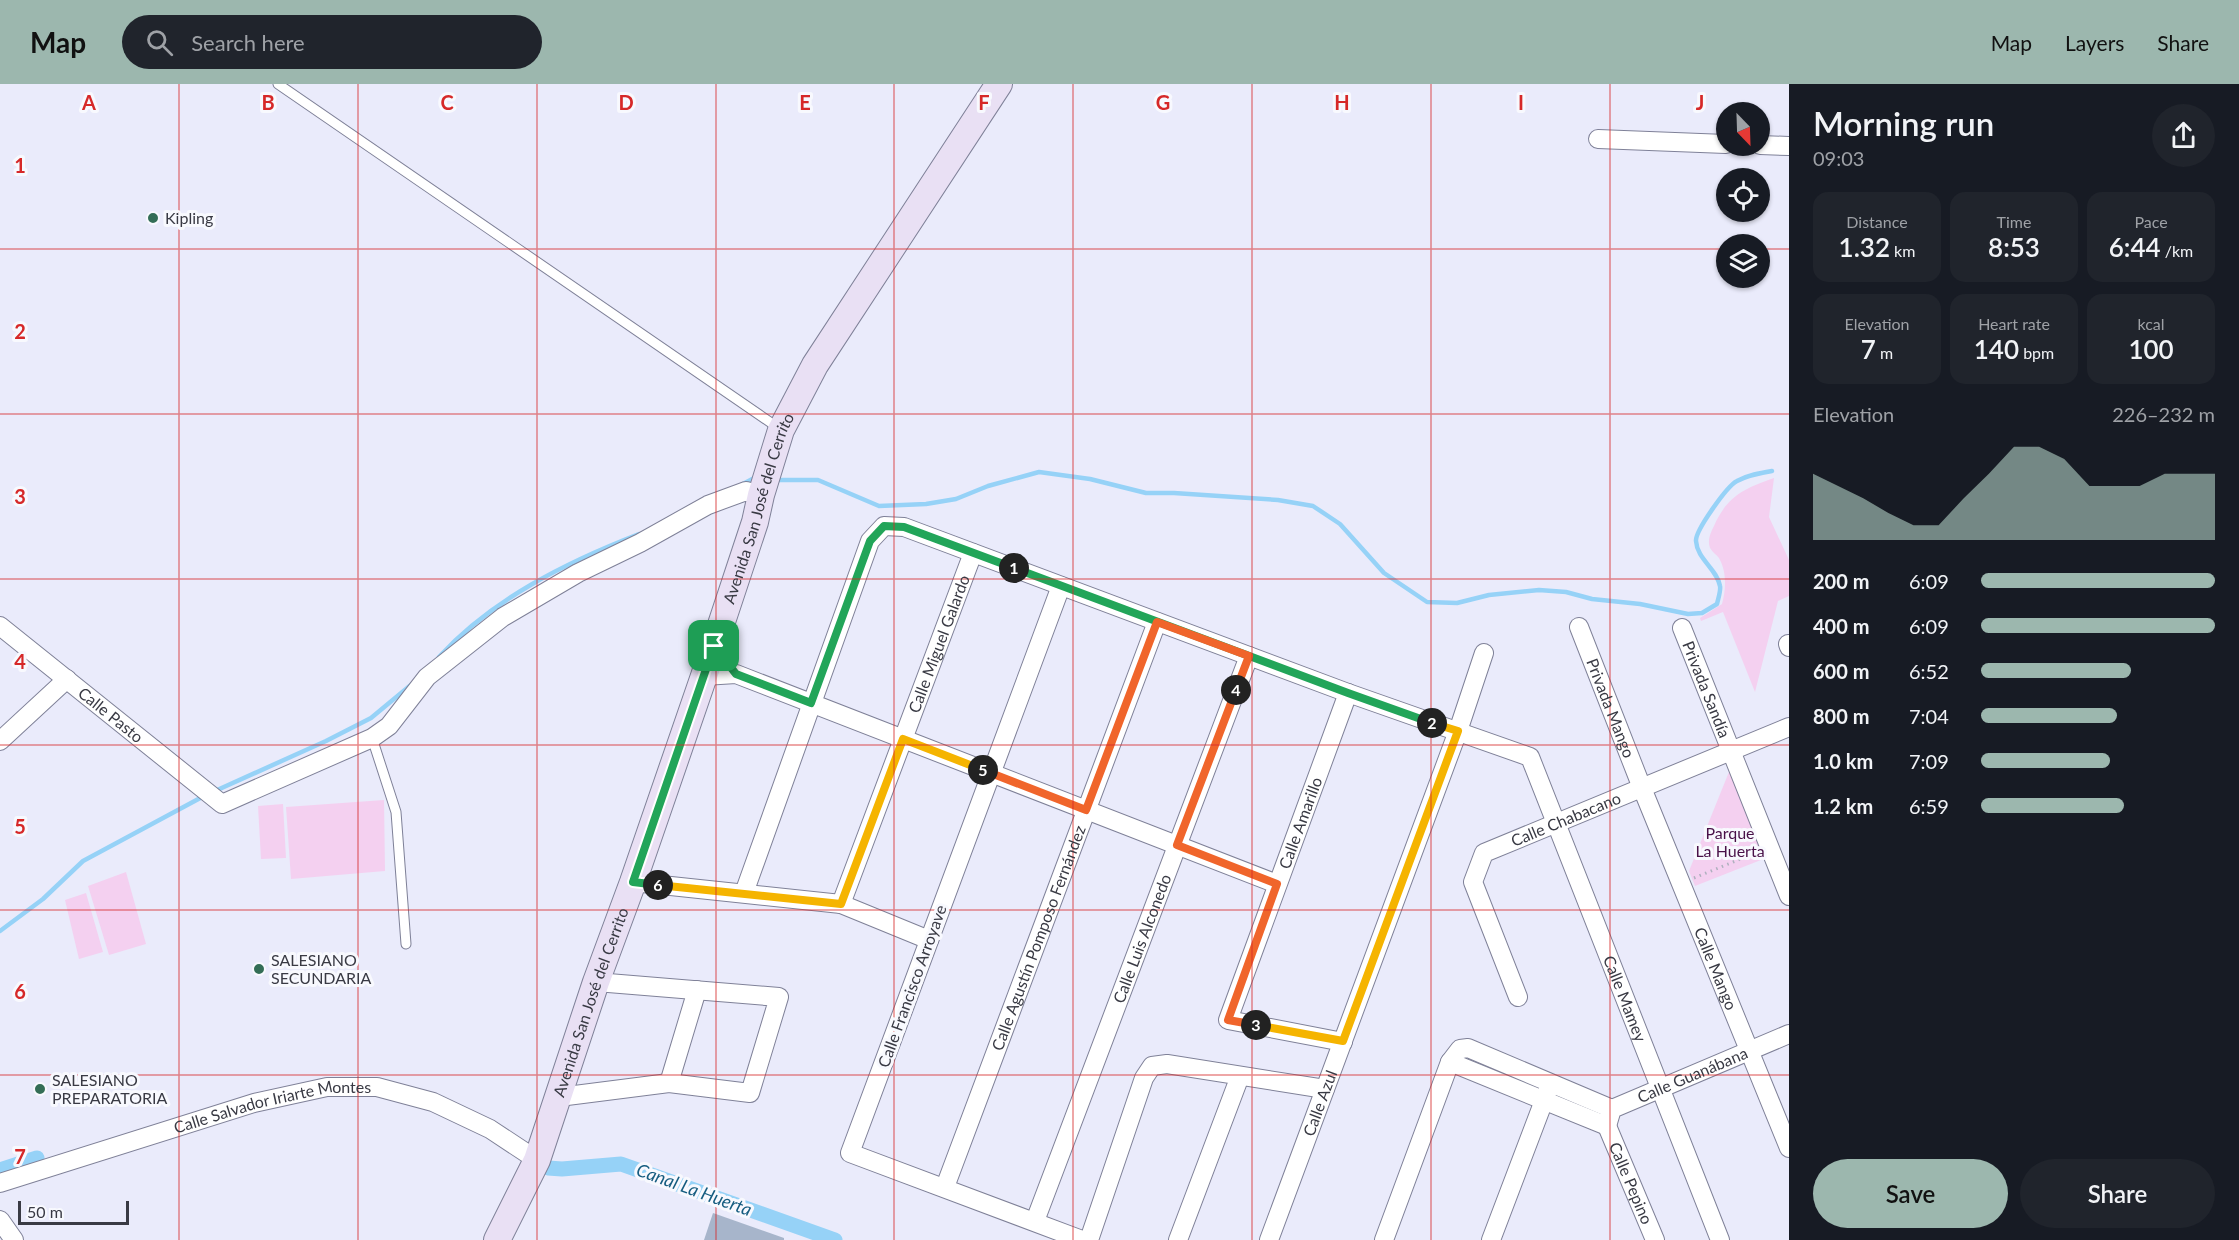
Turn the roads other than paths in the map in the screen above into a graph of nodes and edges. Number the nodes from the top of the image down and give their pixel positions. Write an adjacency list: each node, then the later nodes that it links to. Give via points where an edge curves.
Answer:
1 (278, 84): 7 (lane)
2 (999, 84): 7 (street, Avenida San José del Cerrito, via 815,365)
3 (1598, 139): 4 (street)
4 (1716, 144)
5 (1770, 145): 6 (street)
6 (1789, 146)
7 (781, 430): 8 (street, Avenida San José del Cerrito)
8 (761, 495): 15 (street, Avenida San José del Cerrito); 25 (street, via 746,491 708,505 503,617 427,677 389,726)
9 (973, 553): 10 (street); 22 (street, via 904,527 884,526 870,541); 26 (street, Calle Miguel Galardo)
10 (1062, 586): 11 (street); 29 (street, Calle Francisco Arroyave)
11 (1157, 622): 17 (street); 31 (street, Calle Agustín Pomposo Fernández)
12 (0, 626): 20 (street, Calle Pasto)
13 (1580, 627): 30 (street, Privada Mango)
14 (1682, 628): 28 (street, Privada Sandía)
15 (714, 646): 18 (street); 19 (street, Avenida San José del Cerrito)
16 (1484, 653): 24 (street, Calle Azul)
17 (1249, 656): 21 (street); 33 (street, Calle Luis Alconedo)
18 (736, 674): 19 (street); 22 (street)
19 (704, 676): 34 (street, Avenida San José del Cerrito)
20 (67, 679): 25 (street, Calle Pasto, via 218,801); 27 (street)
21 (1348, 693): 24 (street); 35 (street, Calle Amarillo)
22 (811, 703): 26 (street); 36 (street)
23 (1789, 727): 28 (street, Calle Chabacano)
24 (1458, 731): 32 (street, Calle Mamey, via 1530,757); 45 (street, Calle Azul)
25 (372, 738): 40 (lane, via 396,813)
26 (903, 739): 29 (street); 38 (street, Calle Miguel Galardo)
27 (0, 741)
28 (1731, 751): 30 (street, Calle Chabacano); 37 (street, Privada Sandía)
29 (992, 773): 31 (street); 39 (street, Calle Francisco Arroyave)
30 (1642, 788): 32 (street, Calle Chabacano); 46 (street, Calle Mango)
31 (1086, 810): 33 (street); 59 (street, Calle Agustín Pomposo Fernández)
32 (1556, 824): 43 (street, Calle Chabacano, via 1484,853 1473,882); 52 (street, Calle Mamey)
33 (1177, 845): 35 (street); 61 (street, Calle Luis Alconedo)
34 (633, 882): 36 (street); 41 (street, Avenida San José del Cerrito)
35 (1277, 884): 45 (street, Calle Amarillo, via 1228,1020)
36 (744, 893): 38 (street)
37 (1789, 896)
38 (841, 904): 39 (street)
39 (930, 940): 59 (street, Calle Francisco Arroyave, via 850,1153)
40 (406, 944)
41 (596, 982): 42 (street); 53 (street, Avenida San José del Cerrito)
42 (697, 990): 49 (street); 49 (street, via 779,997 750,1094)
43 (1518, 997)
44 (1789, 1034): 46 (street, Calle Guanábana)
45 (1343, 1041): 51 (street, Calle Azul)
46 (1749, 1050): 52 (street, Calle Guanábana); 56 (street, Calle Mango)
47 (1450, 1062): 50 (street, via 1460,1049 1468,1048); 54 (street); 68 (street)
48 (1240, 1076): 51 (street); 65 (street, via 1167,1064 1152,1066 1144,1078); 66 (street)
49 (669, 1083): 53 (street)
50 (1551, 1084): 54 (street); 55 (street)
51 (1325, 1089): 67 (street, Calle Azul)
52 (1660, 1089): 55 (street, Calle Guanábana); 71 (street, Calle Mamey)
53 (559, 1097): 57 (street, Avenida San José del Cerrito)
54 (1543, 1101): 55 (street); 69 (street)
55 (1610, 1118): 70 (street, Calle Pepino)
56 (1789, 1148)
57 (537, 1160): 58 (street, Calle Salvador Iriarte Montes, via 490,1128 433,1102 377,1087 327,1087 254,1102); 63 (street, Avenida San José del Cerrito)
58 (0, 1183)
59 (945, 1187): 61 (street, Calle Francisco Arroyave)
60 (0, 1220): 62 (street)
61 (1035, 1221): 64 (street, Calle Francisco Arroyave)
62 (14, 1240)
63 (497, 1240)
64 (1082, 1240)
65 (1089, 1240)
66 (1178, 1240)
67 (1269, 1240)
68 (1384, 1240)
69 (1491, 1240)
70 (1655, 1240)
71 (1720, 1240)

